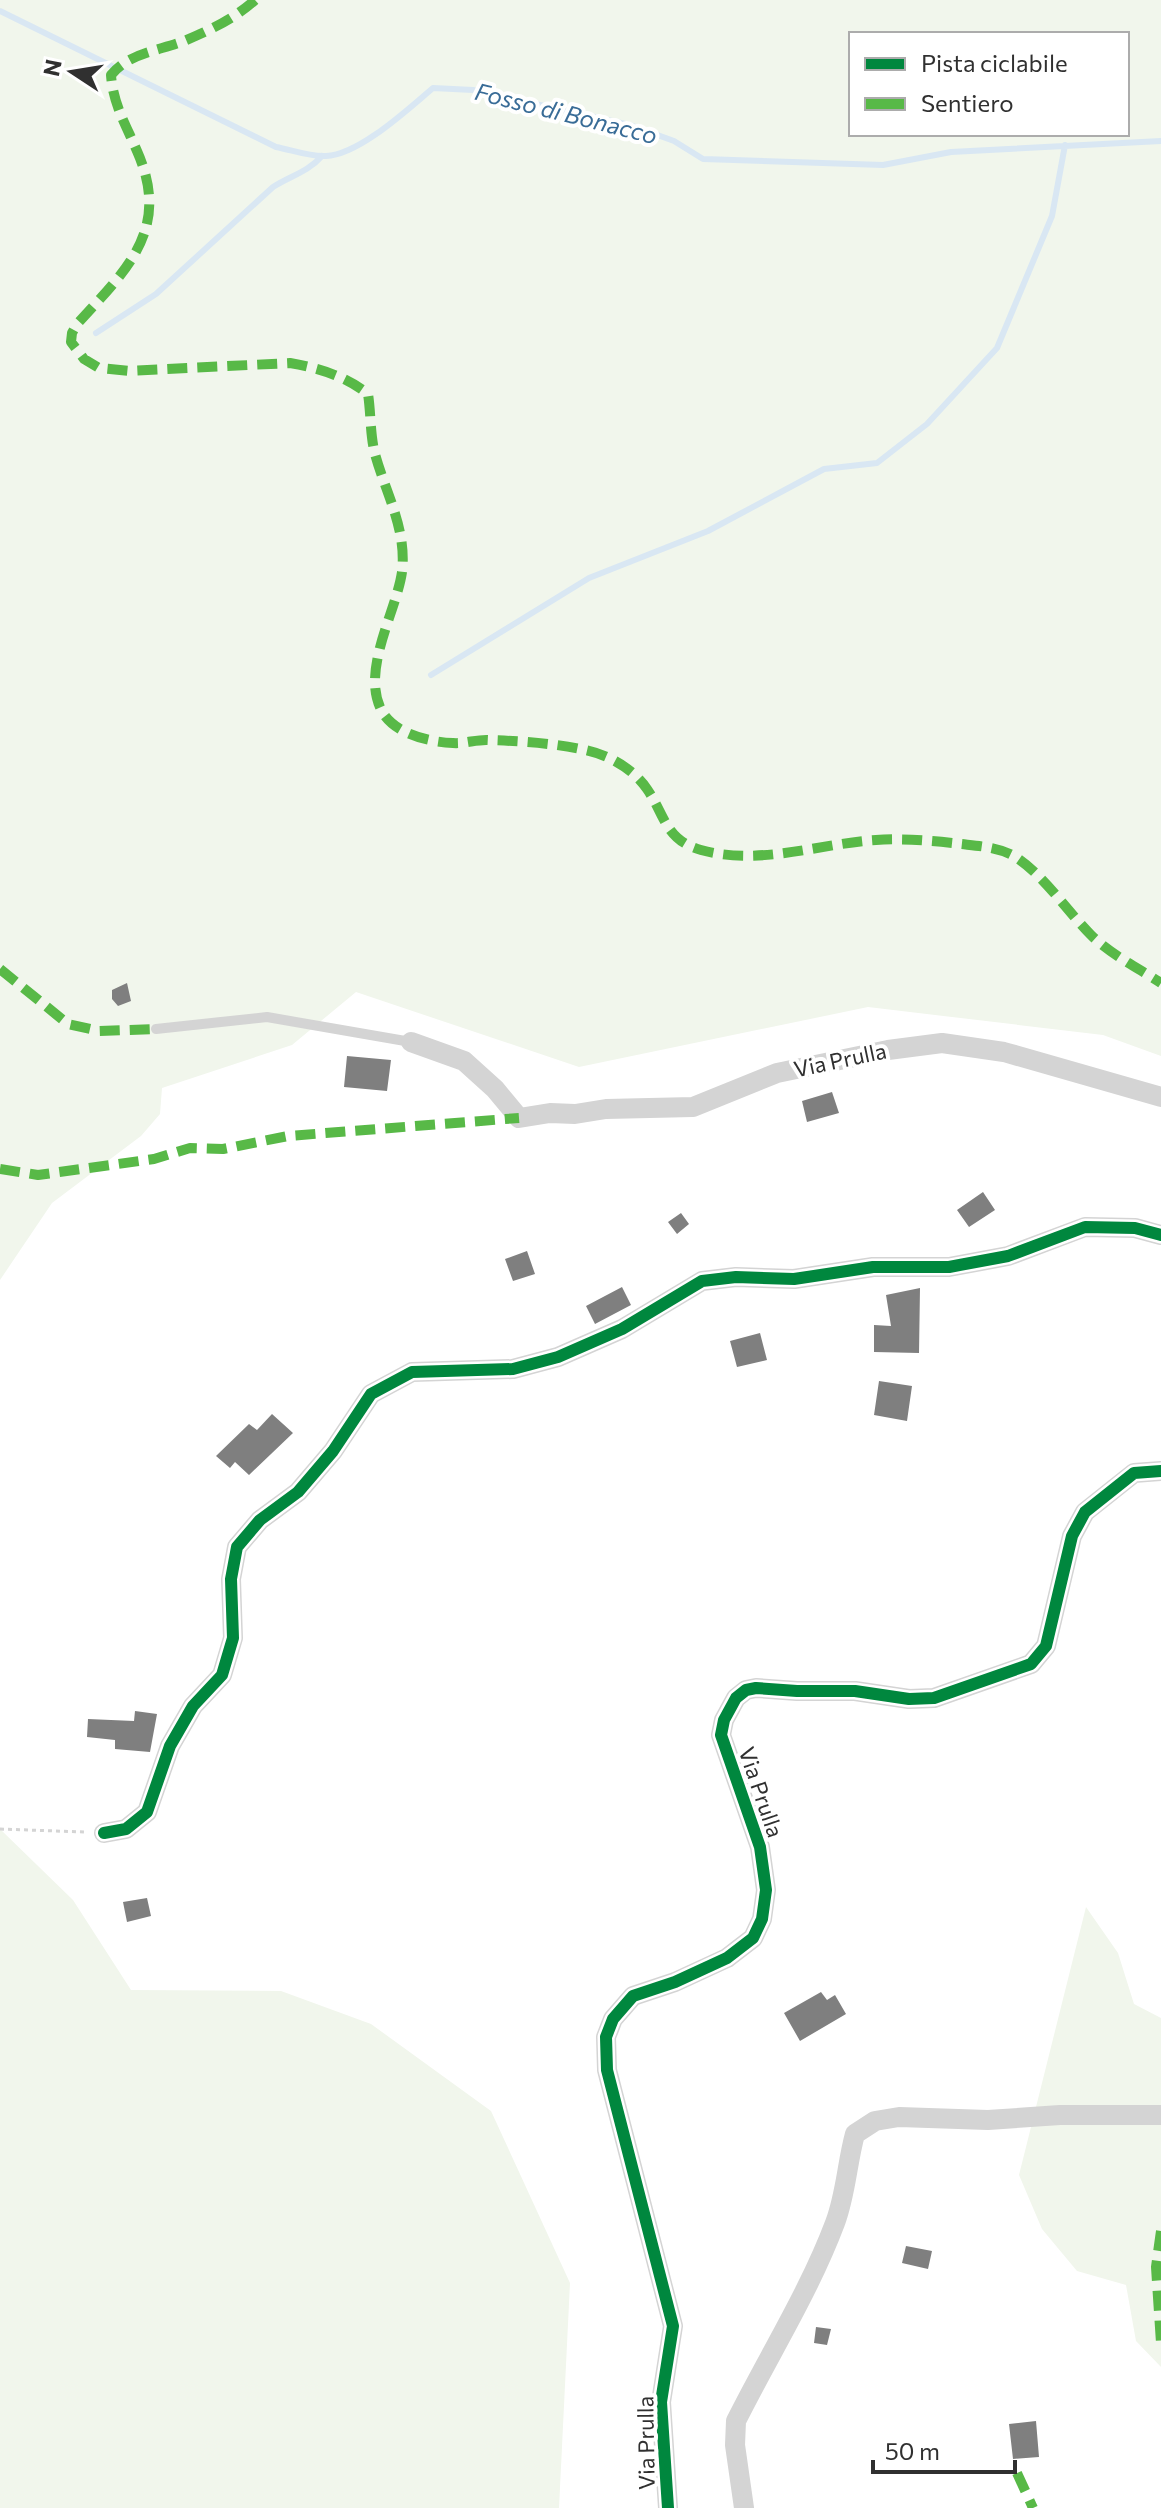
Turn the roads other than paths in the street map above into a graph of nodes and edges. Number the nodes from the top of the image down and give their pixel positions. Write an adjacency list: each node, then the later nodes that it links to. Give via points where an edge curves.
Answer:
1 (156, 1029): 2 (lane, via 267,1017)
2 (411, 1042): 3 (street, Via Prulla, via 464,1061 519,1118 693,1107 777,1073 942,1043 1004,1052)
3 (1161, 1097)
4 (1161, 1235): 6 (street, via 1135,1228 1085,1227 1008,1256 949,1267 873,1267 794,1279 702,1281 622,1329 558,1357 513,1369 412,1372 371,1394 298,1492 260,1520 237,1547 231,1579 233,1638 222,1675 193,1706 170,1746 147,1812 126,1829)
5 (1161, 1471): 8 (street, Via Prulla, via 1134,1473 1085,1512 1072,1536 1046,1646 1031,1664 934,1698 756,1688 736,1698 724,1720 721,1735 760,1847 766,1890 762,1919 753,1938 727,1958 633,1996 613,2019 606,2037 607,2070 673,2326 661,2402)
6 (104, 1833)
7 (1161, 2115): 9 (street, via 899,2117 875,2121 855,2134 836,2220 736,2421)
8 (668, 2508)
9 (744, 2508)

